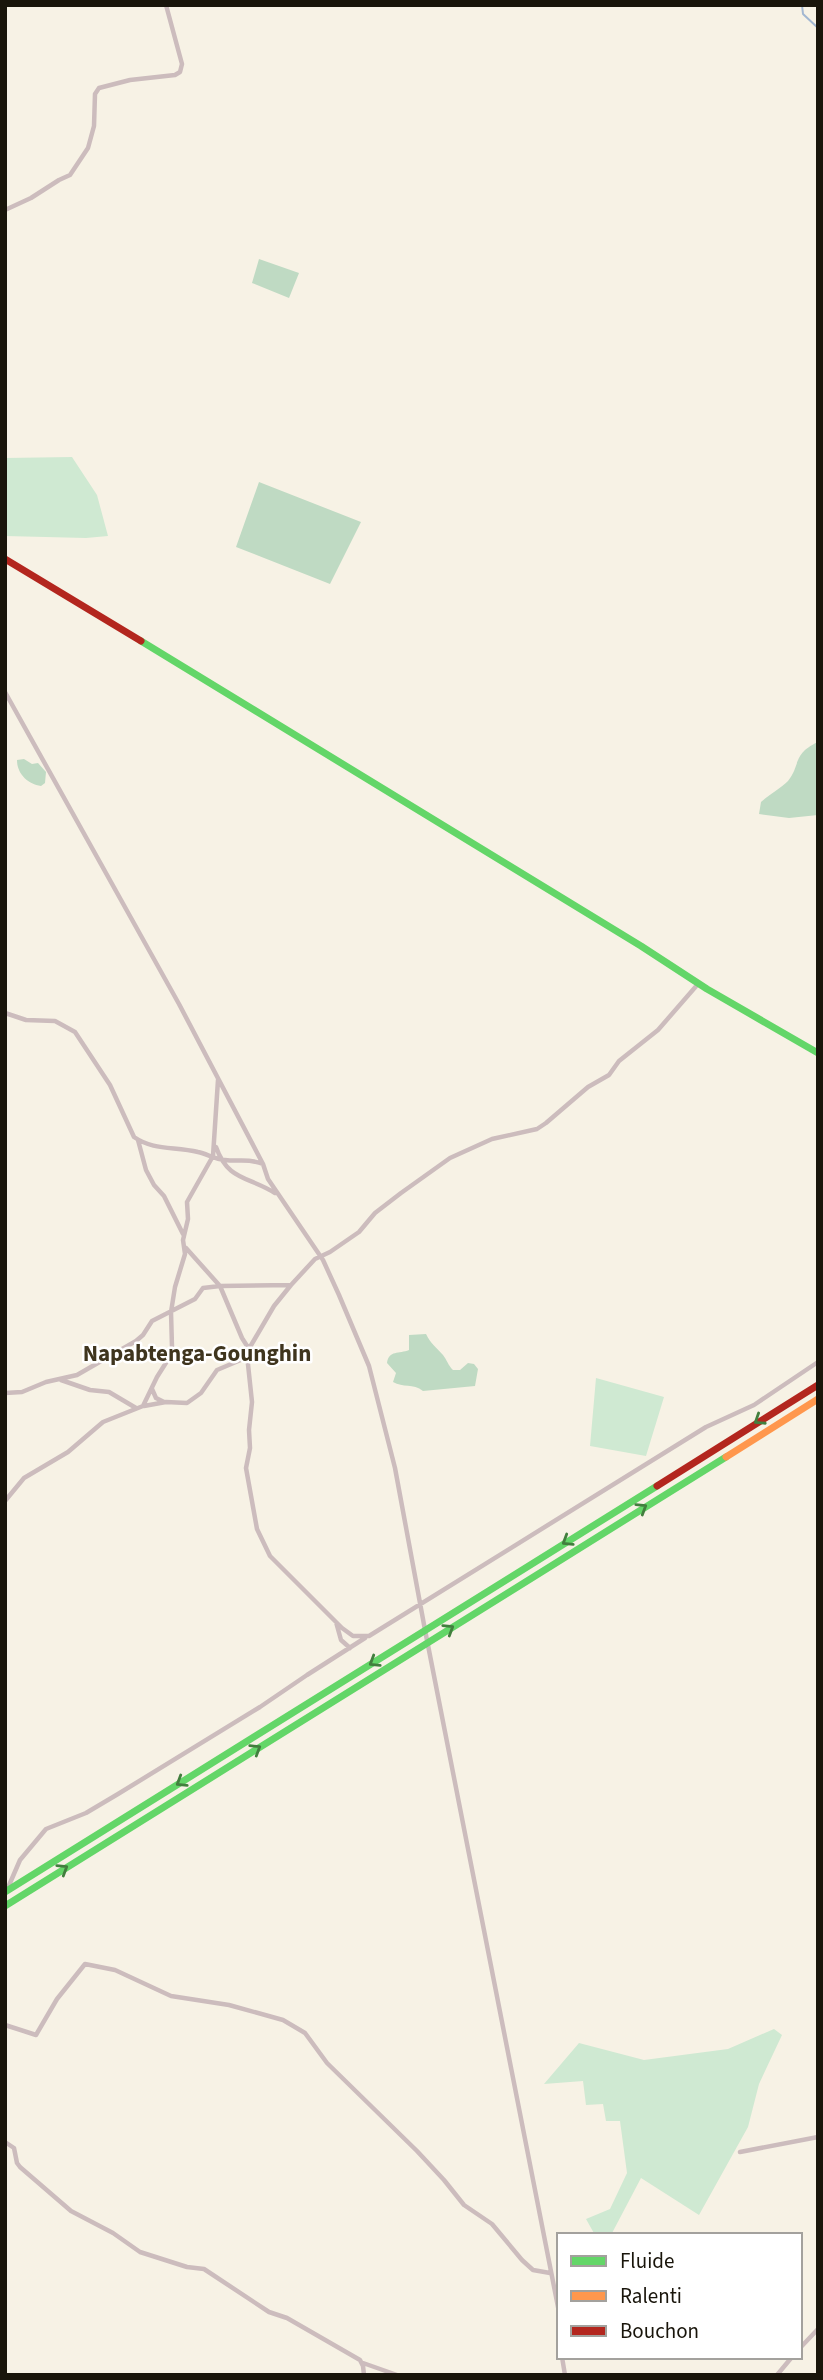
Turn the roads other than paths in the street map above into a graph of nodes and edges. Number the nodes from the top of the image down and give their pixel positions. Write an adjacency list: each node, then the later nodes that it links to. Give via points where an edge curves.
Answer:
1 (166, 5): 2 (street, via 182,64 180,72 99,88 88,148 70,175)
2 (5, 210)
3 (5, 559): 5 (main road)
4 (5, 692): 8 (street)
5 (698, 984): 7 (main road); 17 (street, via 658,1030 619,1061 609,1075 546,1123 450,1158 375,1213 353,1237)
6 (5, 1013): 9 (street, via 26,1020 55,1021 75,1032 110,1085)
7 (818, 1053)
8 (218, 1079): 10 (street); 13 (street)
9 (138, 1140): 11 (street); 15 (street, via 146,1170)
10 (215, 1143): 11 (street); 12 (street)
11 (213, 1157): 12 (street); 15 (street, via 189,1196)
12 (221, 1159): 13 (street); 14 (street, via 229,1171)
13 (263, 1164): 14 (street)
14 (278, 1195): 17 (street)
15 (183, 1235): 16 (street)
16 (185, 1247): 19 (street); 20 (street)
17 (320, 1256): 18 (street); 32 (street, via 369,1366 395,1468)
18 (291, 1285): 19 (street); 21 (street)
19 (220, 1286): 20 (street, via 203,1288); 21 (street)
20 (171, 1312): 23 (street, via 152,1321 136,1341 77,1376); 25 (street, via 172,1347)
21 (249, 1352): 28 (street, via 217,1370 192,1401); 33 (street, via 253,1402 246,1468 257,1529 270,1556)
22 (818, 1362): 32 (street)
23 (60, 1380): 26 (street); 30 (street, via 108,1392)
24 (818, 1385): 34 (main road, one-way to 34)
25 (152, 1388): 28 (street, via 156,1398); 29 (street)
26 (5, 1394)
27 (818, 1399): 36 (main road, one-way to 27)
28 (166, 1402): 29 (street)
29 (143, 1406): 30 (street)
30 (136, 1408): 31 (street, via 103,1422 68,1452 24,1478)
31 (5, 1501)
32 (420, 1605): 34 (street); 35 (street)
33 (335, 1621): 35 (street, via 353,1636); 37 (street, via 341,1640)
34 (425, 1630): 36 (street); 38 (main road, one-way to 38)
35 (369, 1636): 37 (street)
36 (427, 1643): 39 (main road, one-way to 36); 44 (street)
37 (350, 1648): 38 (street, via 118,1794 46,1829 20,1860)
38 (7, 1886)
39 (5, 1906)
40 (5, 2025): 44 (street, via 36,2035 81,1968 90,1964 115,1970 171,1996 283,2020 305,2033 327,2063 417,2151 464,2205 492,2224 522,2260 533,2270)
41 (818, 2137): 43 (street)
42 (5, 2142): 49 (street, via 14,2148 17,2164 71,2211 140,2252 204,2269 269,2312)
43 (740, 2152)
44 (550, 2273): 45 (street)
45 (557, 2303)
46 (818, 2329): 47 (street)
47 (802, 2346)
48 (790, 2359): 52 (street)
49 (362, 2363): 50 (street); 51 (street)
50 (364, 2375)
51 (397, 2375)
52 (777, 2375)

